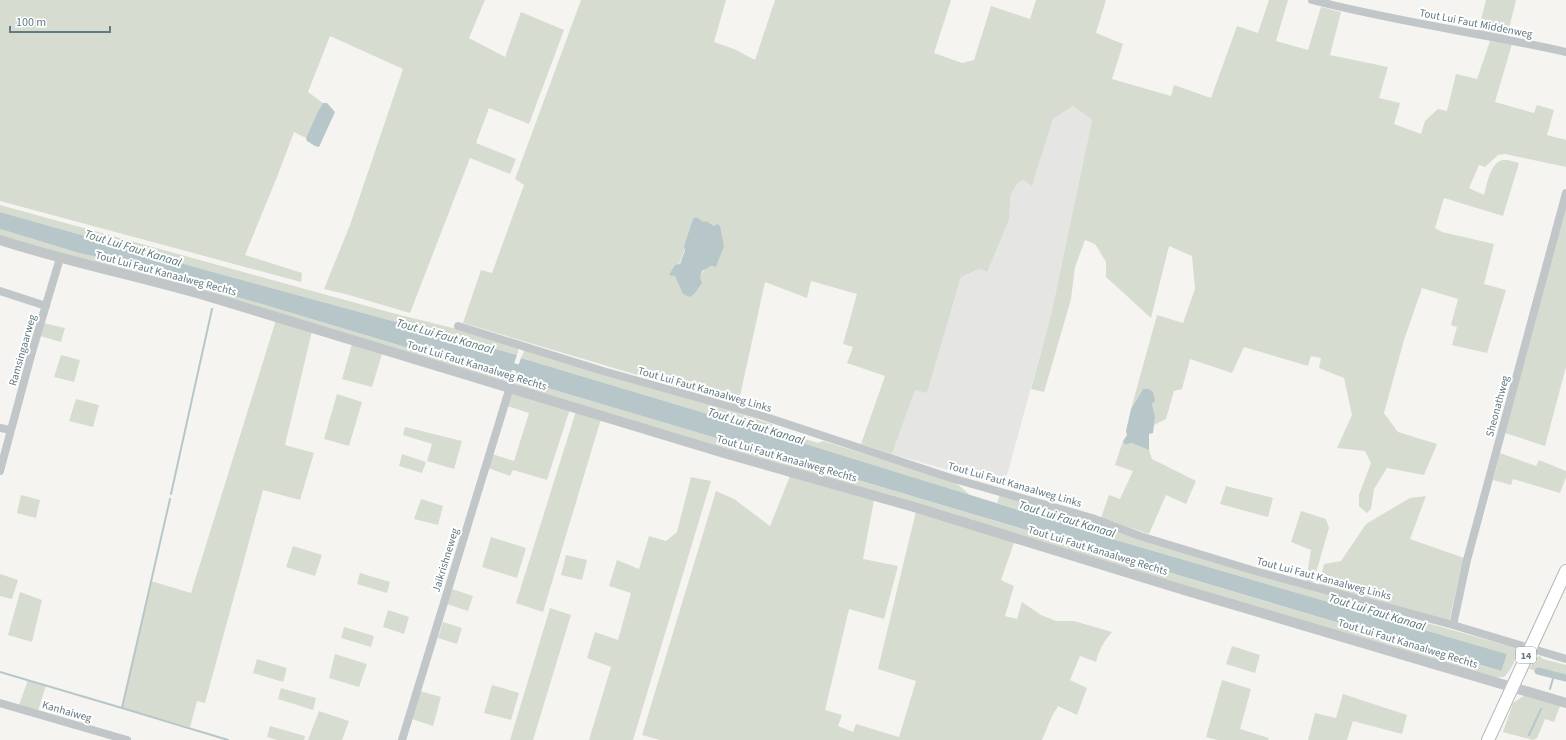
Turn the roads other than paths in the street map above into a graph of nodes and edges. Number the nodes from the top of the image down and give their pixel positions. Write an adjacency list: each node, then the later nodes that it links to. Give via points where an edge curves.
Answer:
1 (1312, 0): 2 (street, Tout Lui Faut Middenweg)
2 (1566, 52)
3 (1566, 193): 14 (street, Sheonathweg, via 1467,560)
4 (0, 240): 5 (street, Tout Lui Faut Kanaalweg Rechts)
5 (60, 258): 7 (street, Ramsingaarweg); 9 (street, Tout Lui Faut Kanaalweg Rechts, via 178,287)
6 (0, 291): 7 (street)
7 (46, 306): 11 (street, Ramsingaarweg)
8 (458, 326): 14 (street, Tout Lui Faut Kanaalweg Links, via 603,371 763,416 951,478 1092,518 1140,536 1255,571)
9 (510, 387): 17 (street, Tout Lui Faut Kanaalweg Rechts); 21 (street, Jaikrishneweg)
10 (0, 428): 11 (street)
11 (11, 430): 12 (street, Ramsingaarweg)
12 (0, 471)
13 (1566, 571): 15 (main road, 14)
14 (1453, 625): 15 (street, Tout Lui Faut Kanaalweg Links)
15 (1529, 649): 16 (street, Tout Lui Faut Kanaalweg Links); 17 (main road, 14)
16 (1566, 659)
17 (1512, 687): 19 (street, Tout Lui Faut Kanaalweg Rechts); 22 (main road, 14)
18 (0, 702): 20 (street, Kanhaiweg)
19 (1566, 703)
20 (127, 740)
21 (402, 740)
22 (1488, 740)

